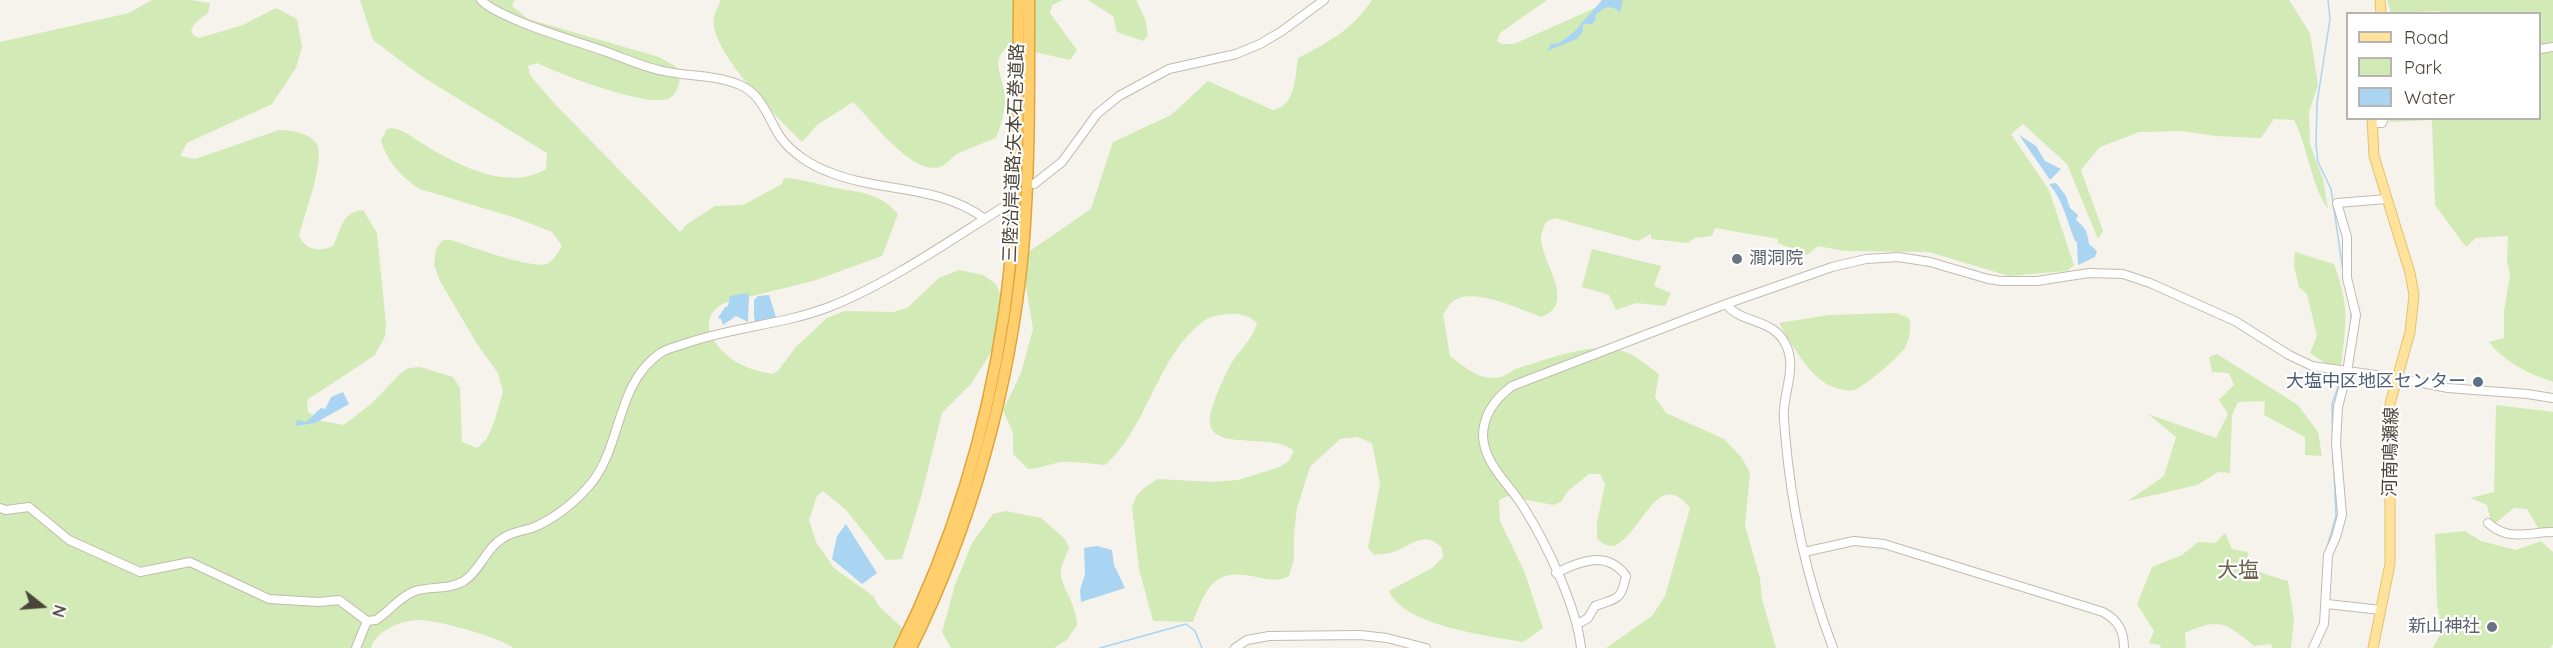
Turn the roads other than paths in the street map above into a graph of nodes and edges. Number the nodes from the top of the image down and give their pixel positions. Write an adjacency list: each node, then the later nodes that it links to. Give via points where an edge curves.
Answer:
1 (481, 0): 9 (street, via 511,17 658,70 722,79 741,86 755,96 782,138 801,157 828,172 943,197)
2 (1019, 0): 19 (highway, 三陸沿岸道路;矢本石巻道路, via 1016,177 1004,314 969,473)
3 (1029, 0): 19 (highway, 三陸沿岸道路;矢本石巻道路, via 1023,251 1014,316 978,476 964,523)
4 (1324, 0): 6 (street, via 1260,44 1236,54 1169,69 1119,96 1097,114 1062,162)
5 (2372, 121): 7 (main road, 河南鳴瀬線, via 2374,156)
6 (1034, 184)
7 (2387, 199): 11 (street, via 2337,203 2347,237 2347,278 2356,315); 12 (main road, 河南鳴瀬線, via 2414,295 2410,332)
8 (1002, 208): 9 (street)
9 (985, 219): 22 (street, via 830,307 721,333 660,353 642,370 628,393 606,458 572,502 534,527 502,538 478,568 455,586 417,591 403,597 376,620)
10 (1726, 304): 11 (street, via 1832,267 1882,257 1930,262 2001,281 2124,274 2235,321 2301,361); 17 (street, via 1732,312 1770,326 1788,349 1791,369 1784,410 1785,435); 18 (street, via 1512,386 1491,409 1483,437 1489,460 1529,517)
11 (2347, 372): 12 (street); 20 (street, via 2338,407 2336,443 2342,515 2328,555)
12 (2397, 378): 13 (street, via 2448,388); 21 (main road, 河南鳴瀬線, via 2389,418 2390,564)
13 (2553, 398)
14 (0, 508): 22 (street, via 29,507 69,540 140,572 190,562 269,600 339,600)
15 (2488, 523): 16 (street, via 2514,536)
16 (2553, 532)
17 (1804, 552): 30 (street); 31 (street, via 1854,540 1884,544 2103,612 2118,623)
18 (1556, 573): 23 (street); 23 (street, via 1579,561 1600,560 1618,565 1626,576 1621,596 1595,606 1588,618)
19 (931, 595): 25 (highway, 三陸沿岸道路;矢本石巻道路); 26 (highway, 三陸沿岸道路;矢本石巻道路)
20 (2327, 604): 21 (street); 32 (street, via 2324,624)
21 (2381, 610): 33 (main road, 河南鳴瀬線)
22 (367, 621): 24 (street)
23 (1578, 624): 29 (street)
24 (356, 648)
25 (900, 648)
26 (911, 648)
27 (1234, 648): 28 (street, via 1247,640 1269,636 1360,635)
28 (1426, 648)
29 (1581, 648)
30 (1833, 648)
31 (2124, 648)
32 (2313, 648)
33 (2373, 648)

